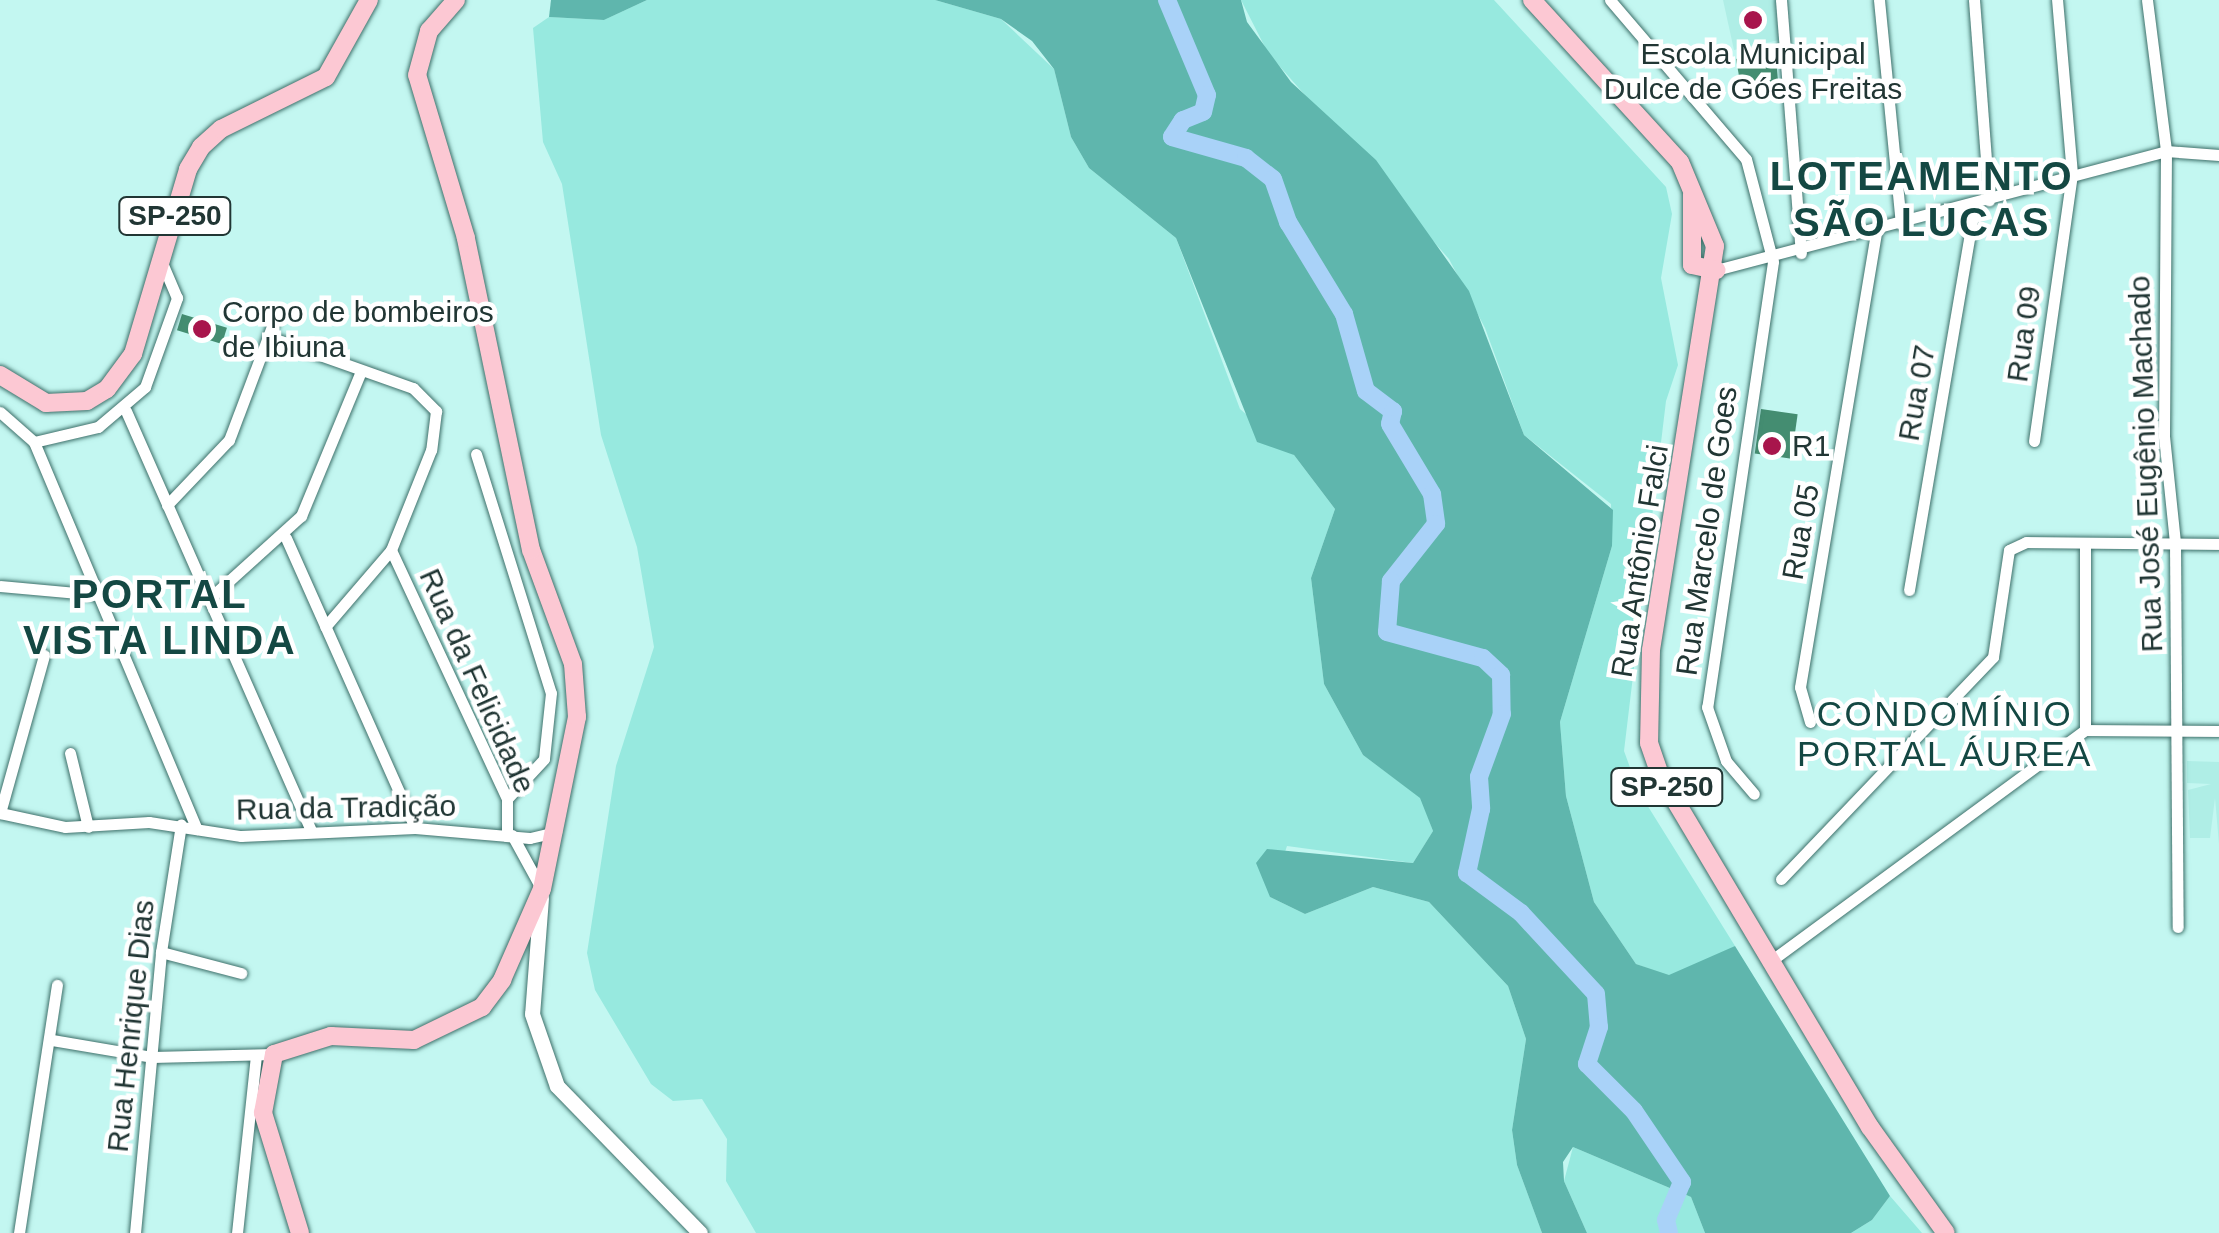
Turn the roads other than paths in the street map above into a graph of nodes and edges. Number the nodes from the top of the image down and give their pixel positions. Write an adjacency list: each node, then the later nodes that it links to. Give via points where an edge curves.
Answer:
1 (370, 0): 19 (main road, SP-250, via 326,78 220,129 202,146)
2 (456, 0): 56 (main road, via 428,31 417,75 466,238 531,550 577,687)
3 (1532, 0): 21 (main road, via 1680,162 1695,213 1692,264)
4 (1629, 0): 10 (street)
5 (1781, 0): 18 (street)
6 (1879, 0): 16 (street)
7 (1974, 0): 14 (street)
8 (2056, 0): 13 (street, Rua 09)
9 (2146, 0): 11 (street, Rua José Eugênio Machado)
10 (1612, 2): 20 (street, via 1746,159)
11 (2166, 151): 12 (street); 13 (street); 33 (street, Rua José Eugênio Machado, via 2164,436)
12 (2219, 154)
13 (2072, 174): 14 (street); 28 (street, Rua 09)
14 (1989, 200): 15 (street)
15 (1976, 204): 16 (street); 38 (street, Rua 07)
16 (1900, 224): 17 (street)
17 (1876, 231): 18 (street); 43 (street, Rua 05, via 1800,687)
18 (1800, 253): 20 (street)
19 (162, 262): 25 (main road, SP-250, via 133,354 107,389 87,401 46,403); 26 (street, via 175,281 173,318 145,387)
20 (1772, 262): 21 (street); 48 (street, Rua Marcelo de Goes, via 1707,707 1726,761)
21 (1716, 270): 62 (main road, Rua Antônio Falci / SP-250, via 1646,712 1660,775)
22 (277, 314): 23 (street)
23 (269, 337): 24 (street); 31 (street, via 229,440)
24 (360, 371): 32 (street); 36 (street, via 413,388 436,411 430,450)
25 (0, 375)
26 (126, 411): 29 (street, via 80,434); 31 (street)
27 (0, 412): 29 (street)
28 (2034, 441)
29 (34, 442): 39 (street)
30 (476, 454): 49 (street, via 550,693 544,759)
31 (166, 505): 40 (street)
32 (286, 538): 40 (street); 41 (street)
33 (2176, 543): 34 (street); 35 (street); 45 (street, Rua José Eugênio Machado)
34 (2085, 544): 44 (street); 58 (street, via 2026,542 2009,550 1993,657)
35 (2219, 544)
36 (391, 550): 41 (street); 49 (street, Rua da Felicidade)
37 (0, 586): 39 (street)
38 (1909, 590)
39 (98, 595): 53 (street)
40 (209, 599): 55 (street)
41 (325, 627): 54 (street)
42 (44, 655): 50 (street)
43 (1810, 722)
44 (2085, 730): 45 (street); 62 (street)
45 (2178, 731): 46 (street); 60 (street, Rua José Eugênio Machado)
46 (2219, 731)
47 (70, 753): 52 (street)
48 (1754, 794)
49 (507, 799): 57 (street, Rua da Felicidade)
50 (0, 813): 52 (street, Rua da Tradição)
51 (181, 825): 52 (street, Rua da Tradição); 53 (street, Rua da Tradição); 61 (street, Rua Henrique Dias)
52 (88, 827)
53 (197, 828): 55 (street, Rua da Tradição, via 242,836)
54 (416, 828): 55 (street, Rua da Tradição); 57 (street, Rua da Tradição)
55 (311, 832)
56 (558, 832): 57 (street, Rua da Tradição); 59 (main road)
57 (510, 834): 59 (street)
58 (1781, 879)
59 (542, 889): 66 (main road, via 502,980 482,1007 449,1028 414,1040 298,1040); 72 (street, via 532,1014 544,1058 571,1105)
60 (2178, 927)
61 (161, 952): 63 (street); 67 (street, Rua Henrique Dias)
62 (1772, 960): 73 (main road, Rua Antônio Falci / SP-250, via 1870,1127)
63 (242, 974)
64 (58, 986): 65 (street)
65 (52, 1040): 67 (street); 68 (street)
66 (265, 1055): 67 (street); 70 (street); 71 (main road, via 262,1112)
67 (152, 1057): 69 (street, Rua Henrique Dias)
68 (19, 1233)
69 (135, 1233)
70 (237, 1233)
71 (300, 1233)
72 (700, 1233)
73 (1946, 1233)

